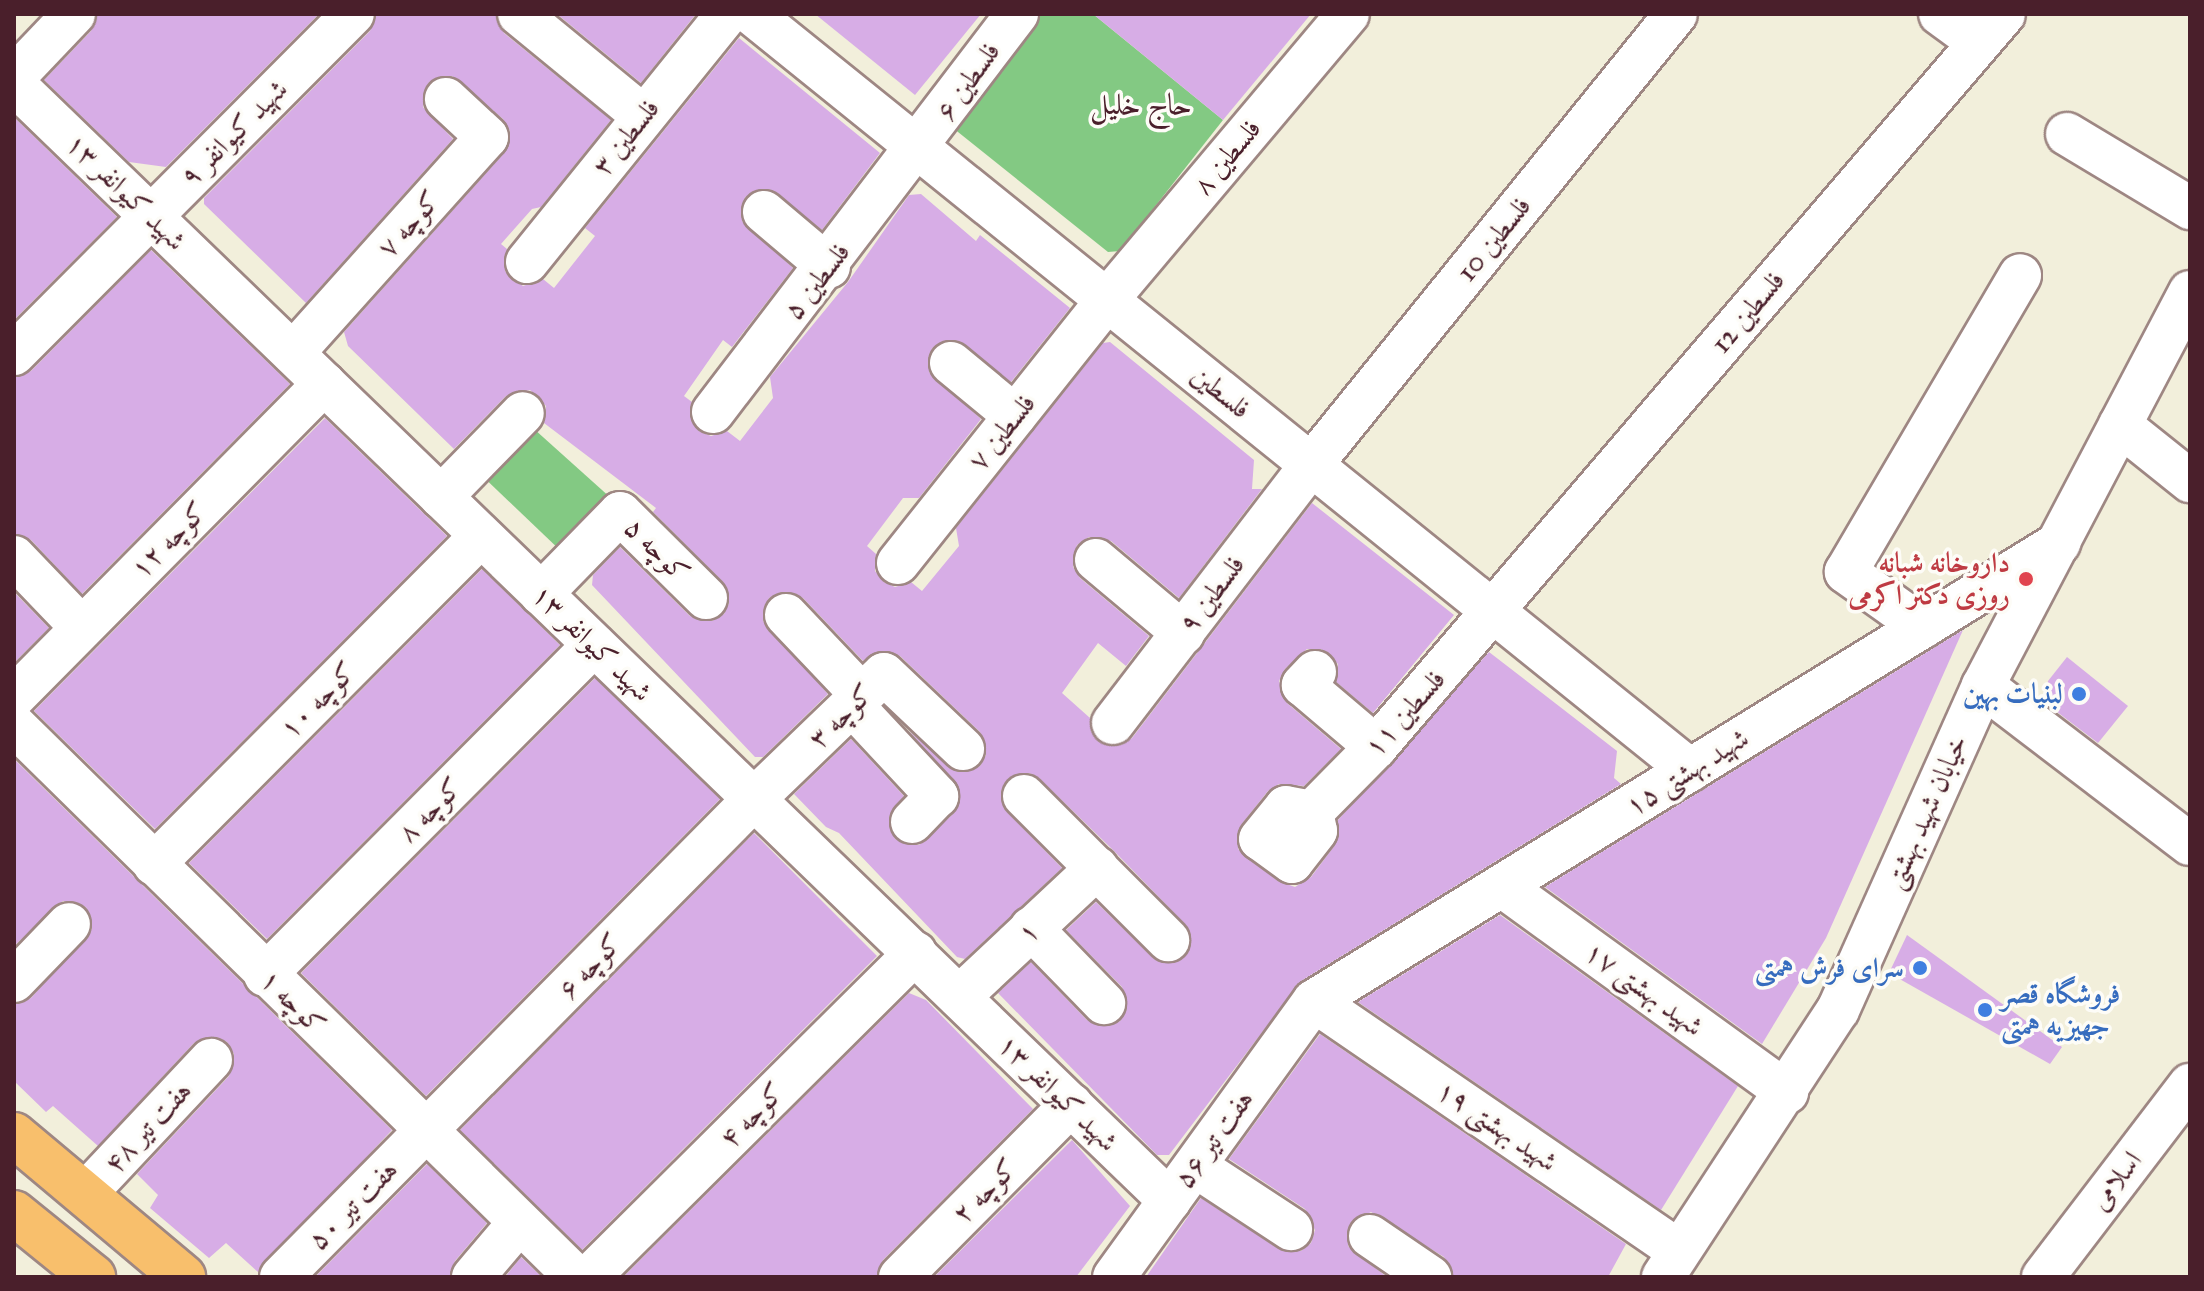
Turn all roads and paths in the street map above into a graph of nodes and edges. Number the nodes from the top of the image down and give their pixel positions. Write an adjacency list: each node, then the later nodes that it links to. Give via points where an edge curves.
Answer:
1 (74, 14): 11 (street)
2 (353, 14): 19 (street, شهید کیوانفر ۹)
3 (519, 14): 14 (street)
4 (727, 14): 14 (street, فلسطین ۳)
5 (752, 14): 16 (street, فلسطین)
6 (1017, 14): 16 (street, فلسطین ۶)
7 (1348, 14): 24 (street, فلسطین ۸)
8 (1676, 14): 34 (street, فلسطین 10)
9 (1940, 14): 10 (street)
10 (1990, 28): 44 (street, فلسطین 12)
11 (14, 77)
12 (14, 84): 19 (street, شهید کیوانفر ۱۳)
13 (446, 99): 25 (street, کوچه ۷, via 487,137)
14 (642, 115): 20 (street, فلسطین ۳)
15 (2067, 134): 17 (street)
16 (919, 148): 21 (street, فلسطین ۵); 24 (street, فلسطین)
17 (2190, 208)
18 (764, 212): 21 (street)
19 (150, 216): 25 (street, شهید کیوانفر ۱۳); 26 (street, شهید کیوانفر ۹)
20 (527, 262)
21 (829, 267): 30 (street, فلسطین ۵)
22 (2020, 275): 46 (street, via 1846,572)
23 (2190, 292): 27 (street, خیابان شهید بهشتی)
24 (1107, 300): 32 (street, فلسطین ۷); 34 (street, فلسطین)
25 (293, 353): 29 (street, شهید کیوانفر ۱۳)
26 (14, 354)
27 (2174, 361): 33 (street, خیابان شهید بهشتی)
28 (951, 363): 32 (street)
29 (324, 384): 36 (street, شهید کیوانفر ۱۳); 47 (street, کوچه ۱۲)
30 (713, 412)
31 (523, 413): 36 (street)
32 (1015, 416): 41 (street, فلسطین ۷)
33 (2120, 425): 35 (street); 38 (street, خیابان شهید بهشتی)
34 (1311, 465): 44 (street, فلسطین); 48 (street, فلسطین ۹)
35 (2190, 481)
36 (441, 497): 37 (street, شهید کیوانفر ۱۳)
37 (481, 536): 42 (street, شهید کیوانفر ۱۳); 64 (street, کوچه ۱۰)
38 (2059, 543): 46 (street, شهید بهشتی ۱۵); 51 (street, خیابان شهید بهشتی)
39 (14, 557): 47 (street)
40 (1096, 560): 48 (street)
41 (898, 563)
42 (541, 594): 43 (street, کوچه ۵, via 620,513); 49 (street, شهید کیوانفر ۱۳)
43 (706, 598)
44 (1494, 612): 56 (street, فلسطین ۱۱); 58 (street, فلسطین)
45 (786, 615): 53 (street)
46 (1923, 627): 58 (street, شهید بهشتی ۱۵)
47 (82, 628): 52 (street, کوچه ۱۲)
48 (1183, 633): 54 (street, فلسطین ۹)
49 (594, 645): 60 (street, شهید کیوانفر ۱۳); 71 (street, کوچه ۸)
50 (1315, 672): 56 (street, via 1303,685)
51 (1983, 686): 63 (street); 78 (street, خیابان شهید بهشتی, via 1838,1010)
52 (14, 697)
53 (857, 700): 57 (street, کوچه ۳, via 884,674); 60 (street, کوچه ۳); 62 (street, via 937,796)
54 (1113, 723)
55 (14, 725): 64 (street, کوچه ۱)
56 (1376, 747): 61 (street, فلسطین ۱۱)
57 (963, 749)
58 (1690, 770): 66 (street, شهید بهشتی ۱۵)
59 (1024, 796): 65 (street)
60 (754, 799): 70 (street, شهید کیوانفر ۱۳); 80 (street, کوچه ۶)
61 (1312, 812)
62 (912, 822)
63 (2190, 844)
64 (154, 864): 71 (street, کوچه ۱)
65 (1097, 868): 68 (street, ۱); 69 (street)
66 (1502, 886): 74 (street, شهید بهشتی ۱۵); 78 (street, شهید بهشتی ۱۷)
67 (69, 924): 72 (street)
68 (1031, 928): 73 (street, ۱); 75 (street)
69 (1168, 940)
70 (915, 953): 73 (street, شهید کیوانفر ۱۳); 96 (street, کوچه ۴)
71 (265, 975): 80 (street, کوچه ۱)
72 (14, 981)
73 (959, 997): 79 (street, شهید کیوانفر ۱۳)
74 (1314, 1001): 82 (street, هفت تیر ۵۶); 89 (street, شهید بهشتی ۱۹)
75 (1104, 1003)
76 (211, 1060): 83 (street, هفت تیر ۴۸)
77 (2190, 1085): 99 (street, اسلامی)
78 (1787, 1092): 89 (street, خیابان شهید بهشتی)
79 (1071, 1105): 84 (street, شهید کیوانفر ۱۳); 97 (street, کوچه ۲)
80 (426, 1133): 86 (street, کوچه ۱); 93 (street, هفت تیر ۵۰)
81 (14, 1135): 83 (main road)
82 (1195, 1166): 84 (street, هفت تیر ۵۶); 87 (street)
83 (85, 1194): 92 (main road)
84 (1170, 1201): 90 (street, هفت تیر ۵۶)
85 (14, 1213): 91 (main road)
86 (519, 1223): 94 (street); 95 (street, کوچه ۱)
87 (1291, 1229)
88 (1370, 1236): 98 (street)
89 (1671, 1264)
90 (1128, 1272)
91 (93, 1277)
92 (183, 1277)
93 (281, 1277)
94 (473, 1277)
95 (576, 1277)
96 (589, 1277)
97 (900, 1277)
98 (1430, 1277)
99 (2043, 1277)

